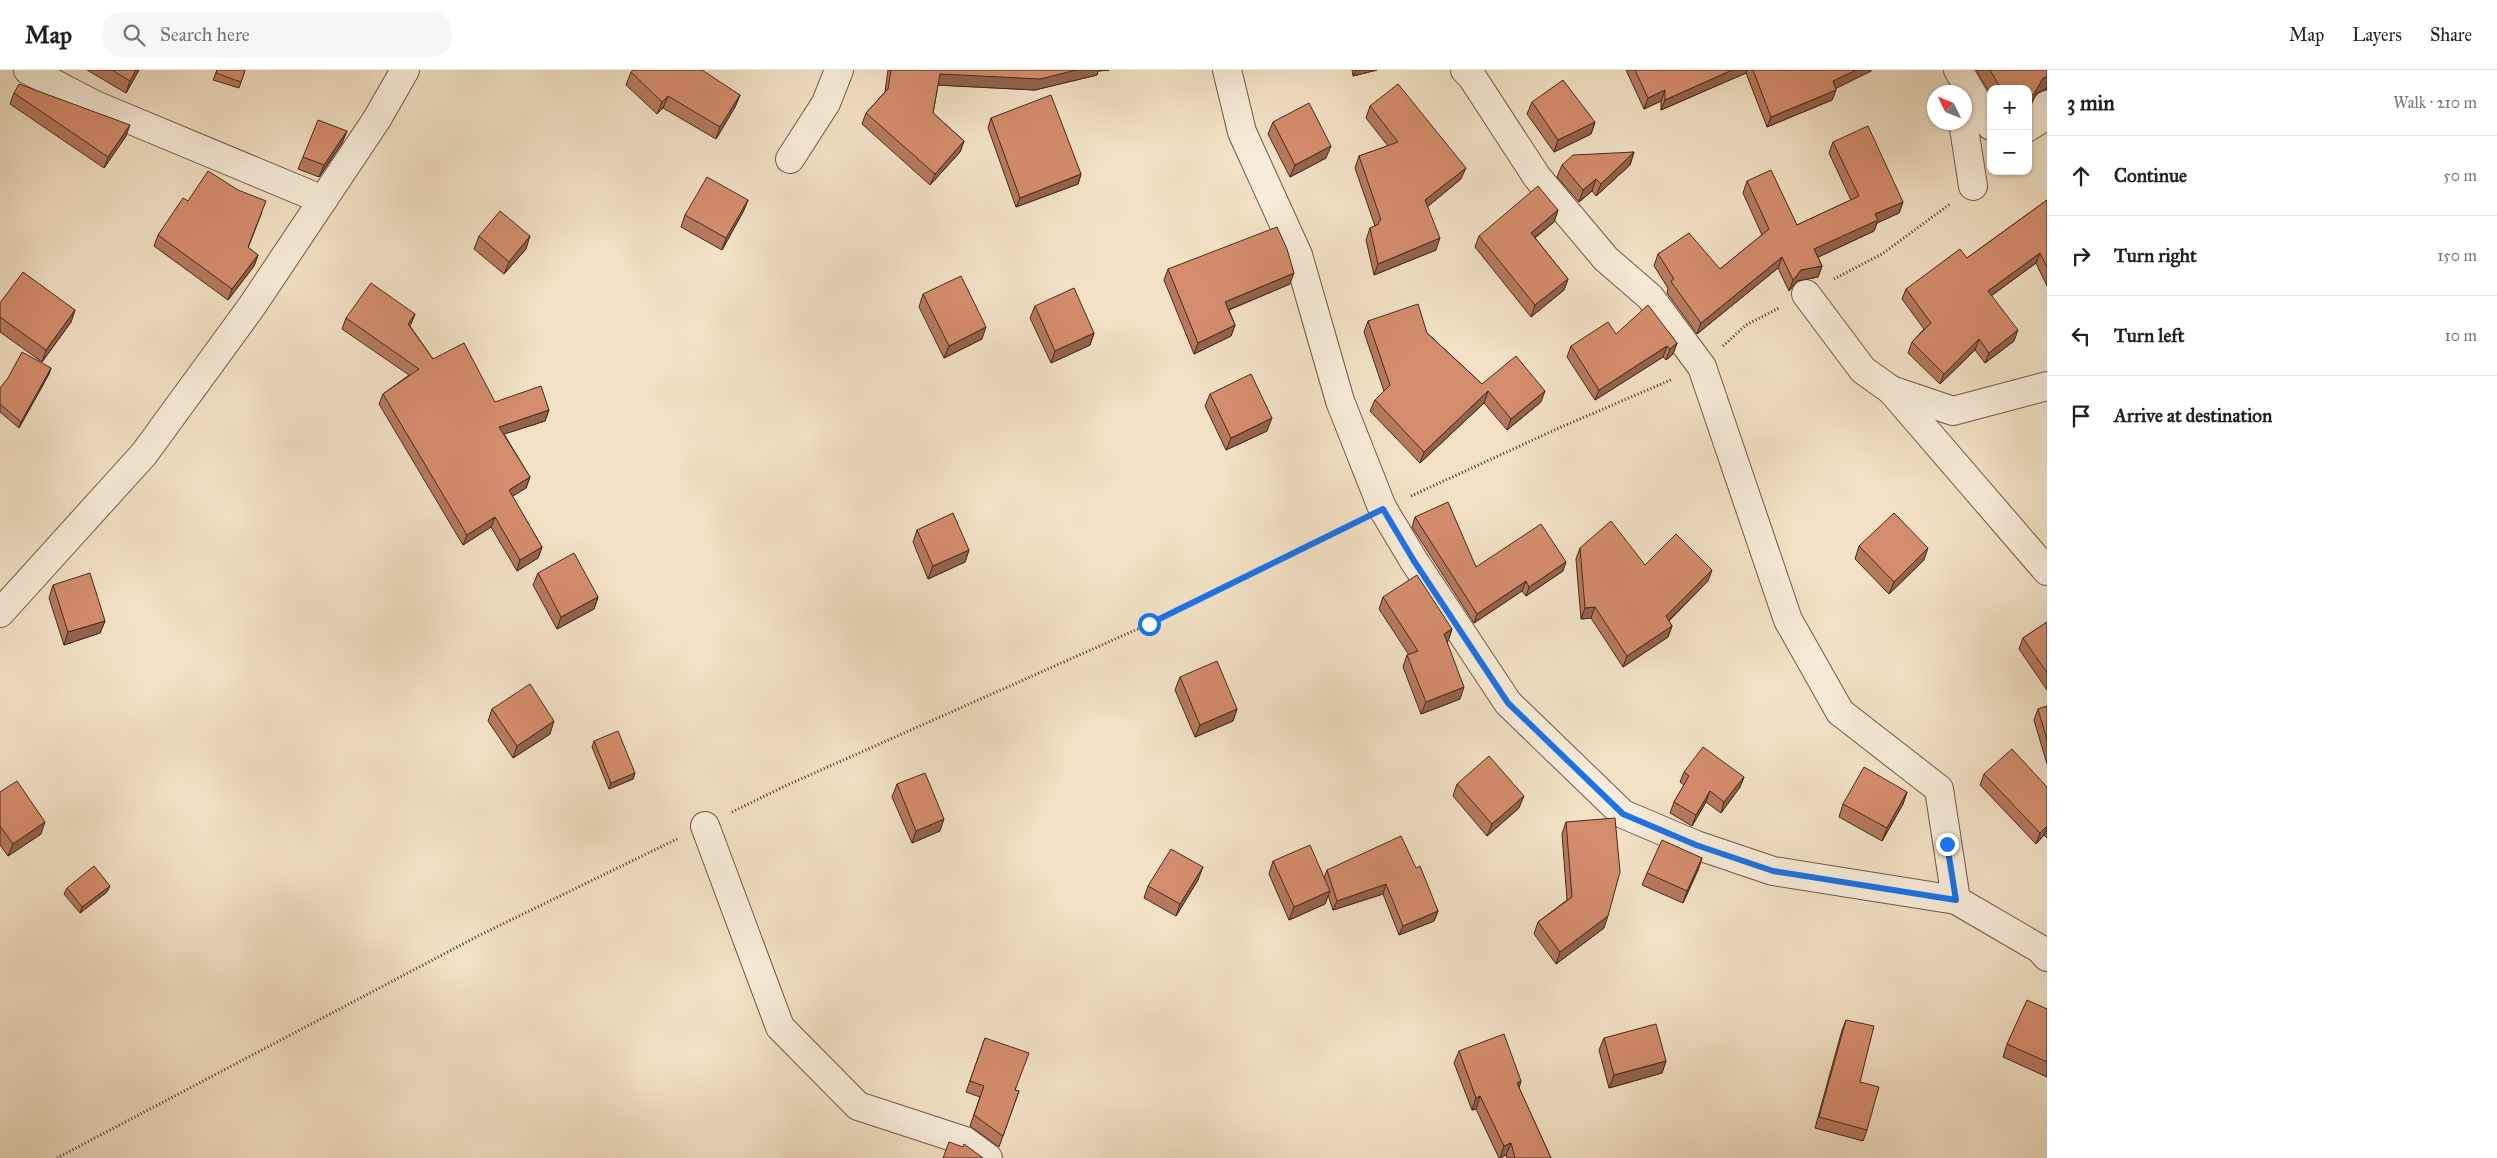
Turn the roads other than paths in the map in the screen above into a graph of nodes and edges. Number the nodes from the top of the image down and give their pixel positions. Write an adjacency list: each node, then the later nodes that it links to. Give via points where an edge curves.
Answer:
1 (28, 70): 14 (street, via 95,105)
2 (405, 70): 14 (street)
3 (839, 70): 12 (street, via 826,102)
4 (1227, 70): 21 (street, via 1242,132 1298,255 1340,401 1383,509 1508,703 1623,814 1696,845 1773,871)
5 (1956, 70): 7 (street); 9 (street)
6 (1470, 72): 21 (street, via 1537,177 1606,259 1650,297 1702,367 1788,620 1835,704 1840,712 1939,789)
7 (1958, 85)
8 (2047, 105): 10 (street, via 2040,119)
9 (1987, 120)
10 (2032, 125)
11 (1965, 130): 13 (street)
12 (790, 159)
13 (1974, 186)
14 (323, 200): 19 (street, via 252,306 144,454)
15 (1806, 294): 17 (street, via 1863,370)
16 (2047, 386): 17 (street, via 1953,411)
17 (1891, 390): 18 (street)
18 (2047, 571)
19 (0, 613)
20 (705, 826): 23 (street, via 780,1026 858,1106 965,1141)
21 (1956, 900): 22 (street)
22 (2047, 957)
23 (988, 1158)

